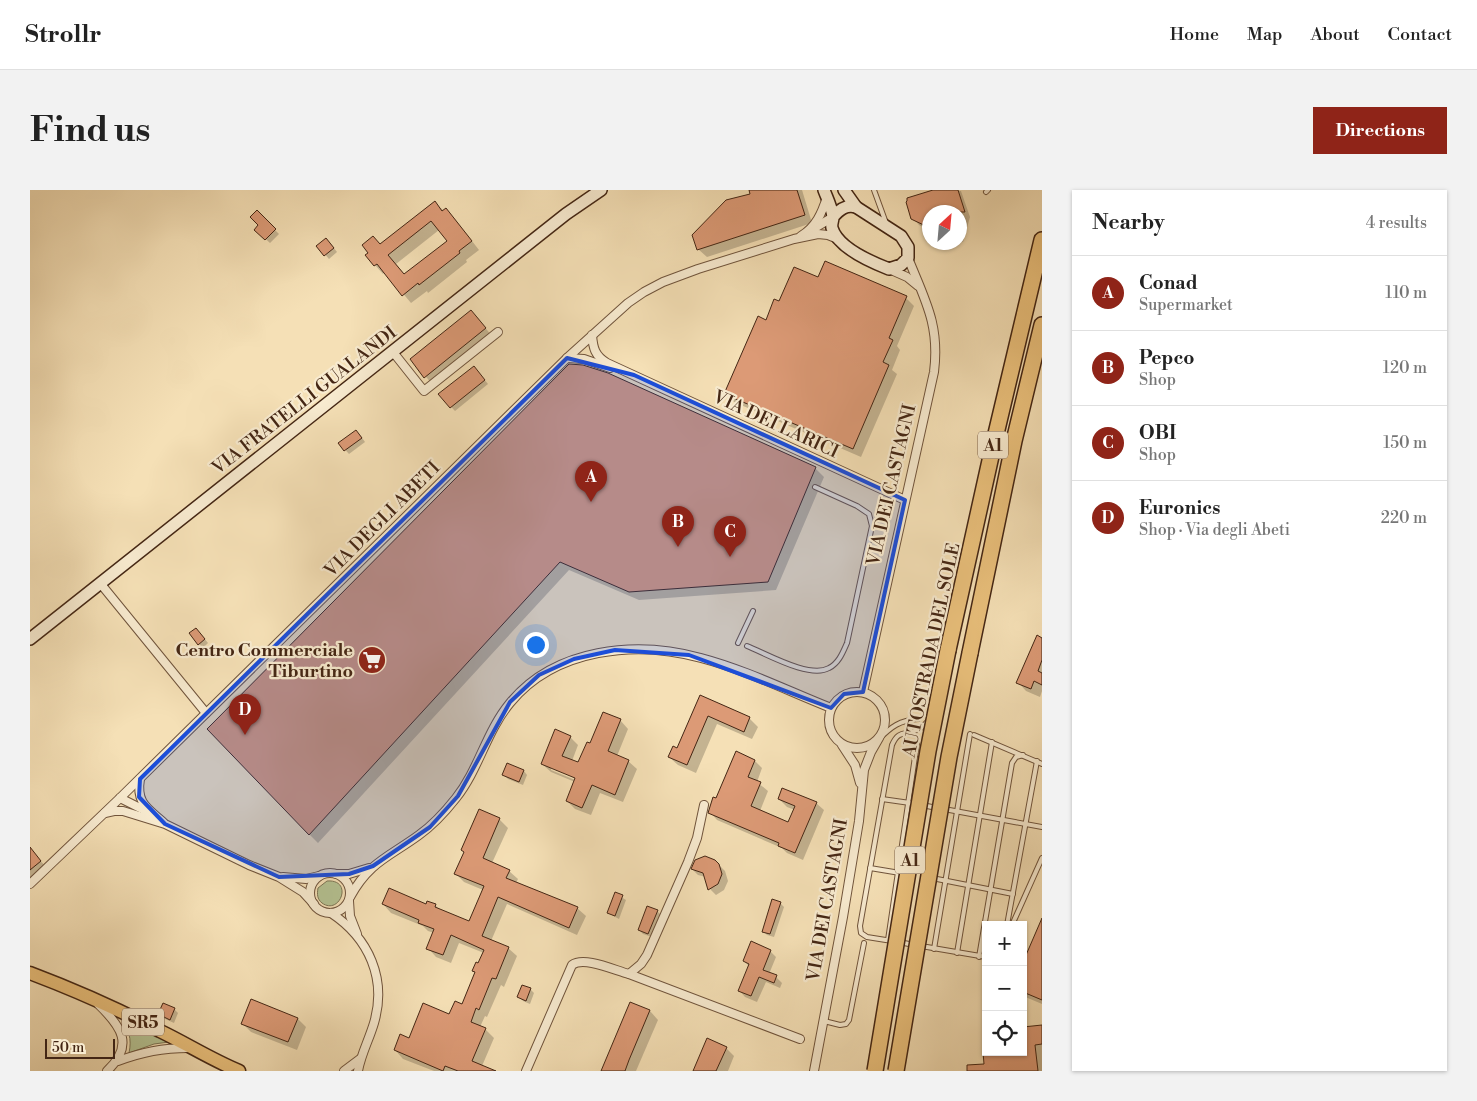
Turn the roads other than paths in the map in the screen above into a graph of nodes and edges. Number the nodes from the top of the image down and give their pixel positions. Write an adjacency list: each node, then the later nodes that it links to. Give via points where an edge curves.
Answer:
1 (601, 190): 19 (street, VIA FRATELLI GUALANDI, via 566,214)
2 (844, 190): 5 (street, VIA DEI CASTAGNI)
3 (874, 190): 7 (lane)
4 (826, 193): 6 (street); 8 (street, VIA DEGLI ABETI, via 820,216)
5 (856, 207): 6 (street, via 850,205); 7 (street, VIA DEI CASTAGNI)
6 (833, 217): 8 (street, VIA DEGLI ABETI); 11 (street, via 831,226)
7 (888, 228): 12 (street, VIA DEI CASTAGNI, via 905,241)
8 (807, 232): 9 (street, VIA DEGLI ABETI)
9 (794, 239): 11 (street, VIA DEGLI ABETI, via 818,234); 17 (street, VIA DEGLI ABETI, via 663,282 628,303)
10 (1042, 240): 97 (highway, AUTOSTRADA DEL SOLE / A1, bridge, via 948,650)
11 (841, 241): 13 (street, via 867,260)
12 (908, 258): 13 (street, via 901,266); 14 (street, VIA DEI CASTAGNI)
13 (889, 269): 14 (street)
14 (920, 287): 24 (street, VIA DEI CASTAGNI, via 933,322 936,359)
15 (1042, 325): 98 (highway, A1, bridge, via 1014,441 949,757)
16 (498, 332): 19 (street, via 424,391)
17 (592, 335): 18 (street, VIA DEGLI ABETI); 22 (street, VIA DEI LARICI, via 598,356)
18 (585, 341): 20 (street, VIA DEGLI ABETI); 21 (street, via 584,351)
19 (393, 352): 25 (street, VIA FRATELLI GUALANDI)
20 (568, 358): 21 (street, VIA DEI LARICI); 32 (street, VIA DEGLI ABETI)
21 (595, 363): 22 (street, VIA DEI LARICI)
22 (634, 375): 24 (street, VIA DEI LARICI)
23 (815, 487): 29 (lane, via 869,514 872,526 848,643 832,666 815,672)
24 (905, 500): 30 (street, VIA DEI CASTAGNI)
25 (100, 583): 27 (street, VIA FRATELLI GUALANDI); 32 (street)
26 (753, 611): 28 (lane)
27 (30, 639)
28 (738, 643)
29 (747, 646)
30 (863, 692): 31 (street, via 844,694); 36 (street, VIA DEI CASTAGNI, via 877,699 884,712 885,726)
31 (831, 708): 35 (street, via 829,725); 57 (street, via 738,670 689,655 615,650 574,659 539,675 517,694 498,719 465,785 449,807 420,834)
32 (206, 714): 42 (street, VIA DEGLI ABETI)
33 (918, 718): 36 (lane, via 894,724)
34 (927, 722): 45 (lane, via 916,731 900,734 894,741)
35 (837, 740): 36 (street, via 854,748); 44 (street, via 855,765 860,778)
36 (878, 740): 44 (street, VIA DEI CASTAGNI, via 864,770)
37 (992, 742): 39 (lane); 48 (lane, via 972,734); 51 (lane)
38 (917, 743): 46 (lane)
39 (1023, 755): 40 (lane); 52 (lane, via 1012,763)
40 (1037, 761): 41 (lane); 54 (lane)
41 (1042, 764)
42 (140, 779): 43 (street, VIA DEGLI ABETI); 50 (street, via 141,801)
43 (120, 798): 49 (street, VIA DEGLI ABETI); 50 (street)
44 (861, 798): 85 (street, VIA DEI CASTAGNI)
45 (882, 799): 46 (lane); 58 (lane)
46 (908, 803): 48 (lane); 59 (lane)
47 (704, 805): 82 (street, via 694,846 650,950)
48 (957, 811): 51 (lane); 64 (lane)
49 (105, 813): 53 (street, via 124,811); 65 (street, VIA DEGLI ABETI)
50 (154, 815): 53 (street)
51 (980, 815): 52 (lane); 66 (lane)
52 (1002, 819): 54 (lane); 67 (lane)
53 (165, 824): 61 (street)
54 (1026, 824): 55 (lane); 68 (lane)
55 (1042, 827)
56 (1042, 858): 73 (lane)
57 (373, 866): 60 (street, via 349,874); 69 (street)
58 (870, 868): 59 (lane); 75 (lane, via 860,930 867,937)
59 (898, 872): 62 (lane); 75 (lane)
60 (326, 874): 61 (street, via 306,879); 69 (street, via 346,880); 70 (street, via 313,884)
61 (279, 876): 70 (street, via 304,892)
62 (915, 876)
63 (924, 877): 64 (lane)
64 (946, 881): 66 (lane); 77 (lane)
65 (30, 884)
66 (968, 885): 67 (lane); 78 (lane)
67 (990, 889): 68 (lane); 79 (lane)
68 (1013, 894): 72 (lane)
69 (349, 899): 71 (street, via 342,910); 74 (street, via 350,916)
70 (314, 904): 71 (street)
71 (331, 913): 74 (street)
72 (1009, 921)
73 (1014, 921)
74 (359, 938): 88 (street, via 372,962 379,987 375,1021)
75 (888, 940): 77 (lane)
76 (864, 943): 85 (lane, via 850,1020 844,1025)
77 (934, 949): 78 (lane)
78 (957, 953): 79 (lane)
79 (979, 957)
80 (30, 966): 83 (street)
81 (30, 973): 83 (main road, SR5)
82 (629, 974): 86 (street); 95 (street, via 586,961 572,965)
83 (43, 978): 84 (main road, SR5)
84 (91, 998): 87 (main road, SR5); 89 (street, via 121,1032 122,1050)
85 (824, 1021): 96 (street, VIA DEI CASTAGNI)
86 (800, 1039)
87 (194, 1048): 89 (street, via 160,1049); 90 (main road, SR5)
88 (360, 1059): 93 (street); 94 (street)
89 (118, 1062): 91 (street)
90 (226, 1068): 92 (main road, SR5)
91 (108, 1071)
92 (239, 1071)
93 (344, 1071)
94 (358, 1071)
95 (526, 1071)
96 (814, 1071)
97 (875, 1071)
98 (896, 1071)

